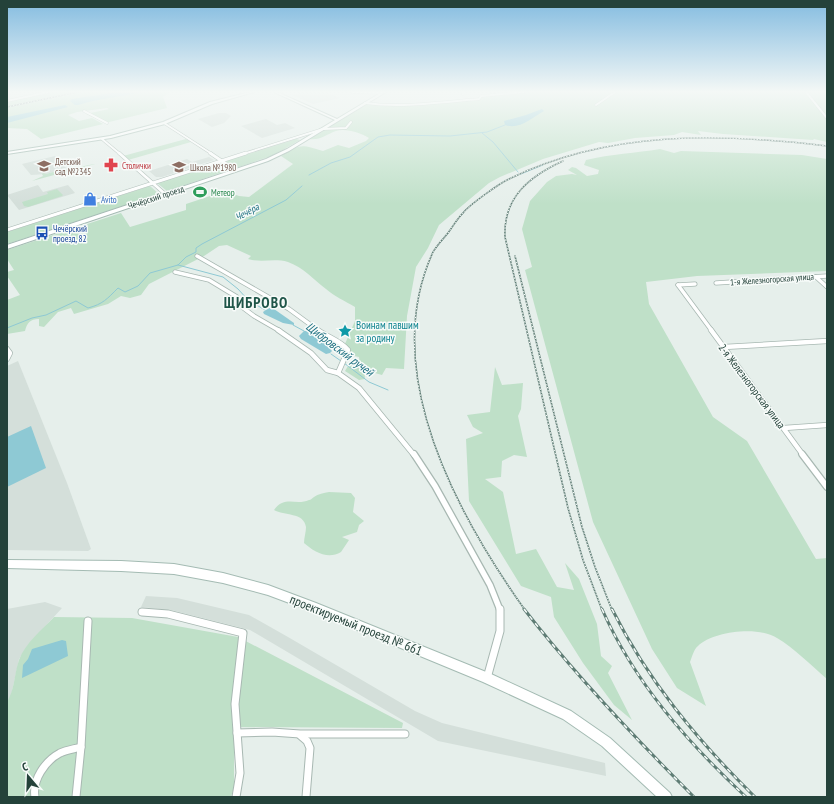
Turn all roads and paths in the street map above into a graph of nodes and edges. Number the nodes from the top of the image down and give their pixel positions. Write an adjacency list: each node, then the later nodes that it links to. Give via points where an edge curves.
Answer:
1 (139, 130): 6 (main road)
2 (174, 130): 9 (street)
3 (322, 130): 5 (street)
4 (322, 130): 7 (main road, Чечёрский проезд)
5 (296, 138): 7 (street); 9 (street, Чечёрский проезд)
6 (102, 139): 8 (main road); 11 (street)
7 (303, 141): 10 (main road, Чечёрский проезд, via 279,155)
8 (7, 153)
9 (222, 162): 10 (street); 11 (street, Чечёрский проезд)
10 (235, 170): 12 (main road, Чечёрский проезд)
11 (154, 183): 12 (street); 13 (street, Чечёрский проезд)
12 (165, 194): 14 (main road, Чечёрский проезд)
13 (7, 230)
14 (7, 246)
15 (197, 256): 26 (street, via 289,309 327,337 345,346 348,350)
16 (175, 272): 26 (street, via 209,280 237,297 242,306 254,316 311,353 327,370)
17 (816, 276): 18 (street, 1-я Железногорская улица); 19 (street, 1-я Железногорская улица); 21 (street)
18 (827, 276)
19 (716, 283)
20 (695, 284): 23 (street, 2-я Железногорская улица, via 678,285)
21 (827, 287)
22 (827, 341): 23 (street)
23 (724, 347): 28 (street, 2-я Железногорская улица)
24 (7, 349): 25 (street, via 10,354)
25 (7, 358)
26 (338, 373): 33 (street, via 359,388 418,459 436,486 495,595 500,607 501,623)
27 (827, 425): 28 (street)
28 (784, 428): 29 (street, 2-я Железногорская улица)
29 (827, 487)
30 (7, 564): 33 (main road, проектируемый проезд № 661, via 174,569 223,578 268,590 316,608)
31 (142, 612): 34 (street, via 168,614 243,633 235,704)
32 (88, 621): 37 (street)
33 (487, 678): 42 (main road, проектируемый проезд № 661, via 549,706 584,726 623,756)
34 (237, 733): 35 (street); 40 (street, via 240,773)
35 (300, 734): 36 (street); 41 (street, via 310,748)
36 (405, 734)
37 (81, 748): 38 (street, via 59,753 46,764 35,786); 39 (street)
38 (35, 797)
39 (76, 797)
40 (236, 797)
41 (306, 797)
42 (666, 797)

